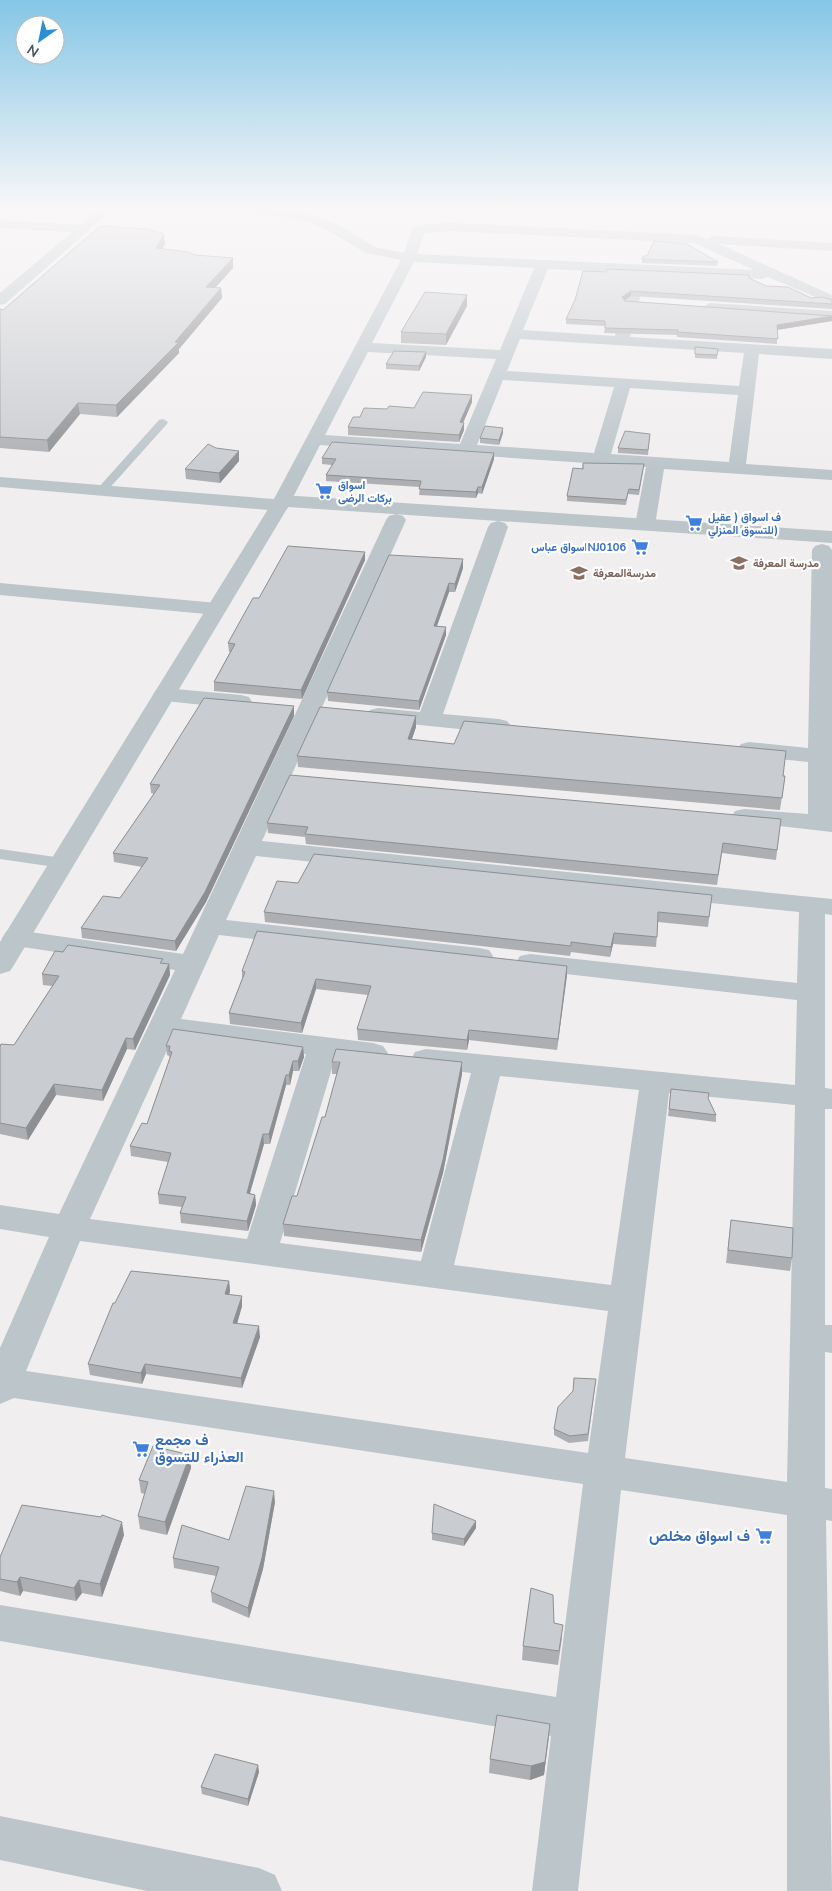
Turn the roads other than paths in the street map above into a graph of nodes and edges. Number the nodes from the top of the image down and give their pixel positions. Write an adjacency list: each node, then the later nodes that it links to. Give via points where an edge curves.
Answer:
1 (389, 296): 10 (street)
2 (529, 296): 8 (street)
3 (633, 296): 4 (street)
4 (631, 302): 5 (street); 9 (street)
5 (650, 304)
6 (698, 307): 7 (street)
7 (832, 315)
8 (514, 334): 9 (street); 13 (street)
9 (622, 340): 11 (street)
10 (363, 347): 13 (street); 18 (street)
11 (752, 349): 12 (street); 16 (street)
12 (832, 354)
13 (506, 355): 14 (street)
14 (496, 375): 15 (street); 19 (street)
15 (623, 383): 16 (street); 20 (street)
16 (747, 391): 22 (street)
17 (162, 422): 25 (lane)
18 (314, 439): 19 (street); 26 (street)
19 (466, 450): 20 (street)
20 (601, 459): 21 (street)
21 (656, 463): 22 (street); 28 (street)
22 (737, 468): 23 (street)
23 (832, 475)
24 (1, 484): 25 (street)
25 (102, 490): 26 (street)
26 (279, 506): 27 (street); 28 (street); 32 (street)
27 (396, 520): 29 (street); 43 (street, via 311,709 291,776)
28 (645, 524): 30 (street)
29 (498, 527): 30 (street); 37 (street)
30 (829, 546): 33 (street)
31 (0, 589): 32 (street)
32 (217, 609): 34 (street)
33 (826, 610): 40 (street)
34 (164, 695): 35 (street); 45 (street)
35 (262, 704)
36 (360, 714): 37 (street)
37 (429, 720): 38 (street)
38 (517, 728)
39 (732, 748): 40 (street)
40 (820, 756): 42 (street)
41 (723, 814): 42 (street)
42 (827, 824)
43 (247, 847): 46 (street); 47 (street)
44 (0, 854): 45 (lane)
45 (62, 862): 48 (street)
46 (822, 906): 51 (street)
47 (210, 926): 49 (street); 51 (street)
48 (16, 938): 49 (street); 50 (street)
49 (192, 964): 52 (street)
50 (0, 965)
51 (811, 993): 56 (street)
52 (163, 1026): 53 (street); 59 (street)
53 (322, 1048): 54 (street); 60 (street)
54 (488, 1066): 55 (street); 61 (street)
55 (655, 1083): 56 (street); 62 (street)
56 (821, 1098): 58 (street)
57 (0, 1217): 59 (street)
58 (820, 1221): 63 (street)
59 (69, 1228): 60 (street); 64 (street)
60 (260, 1252): 61 (street)
61 (434, 1276): 62 (street)
62 (627, 1300): 65 (street)
63 (820, 1337): 66 (street)
64 (1, 1385): 65 (street)
65 (604, 1472): 66 (street); 68 (street)
66 (819, 1503): 69 (street)
67 (0, 1623): 68 (street)
68 (575, 1720): 72 (street)
69 (820, 1753): 73 (street)
70 (0, 1838): 71 (street)
71 (259, 1891)
72 (555, 1891)
73 (810, 1891)

